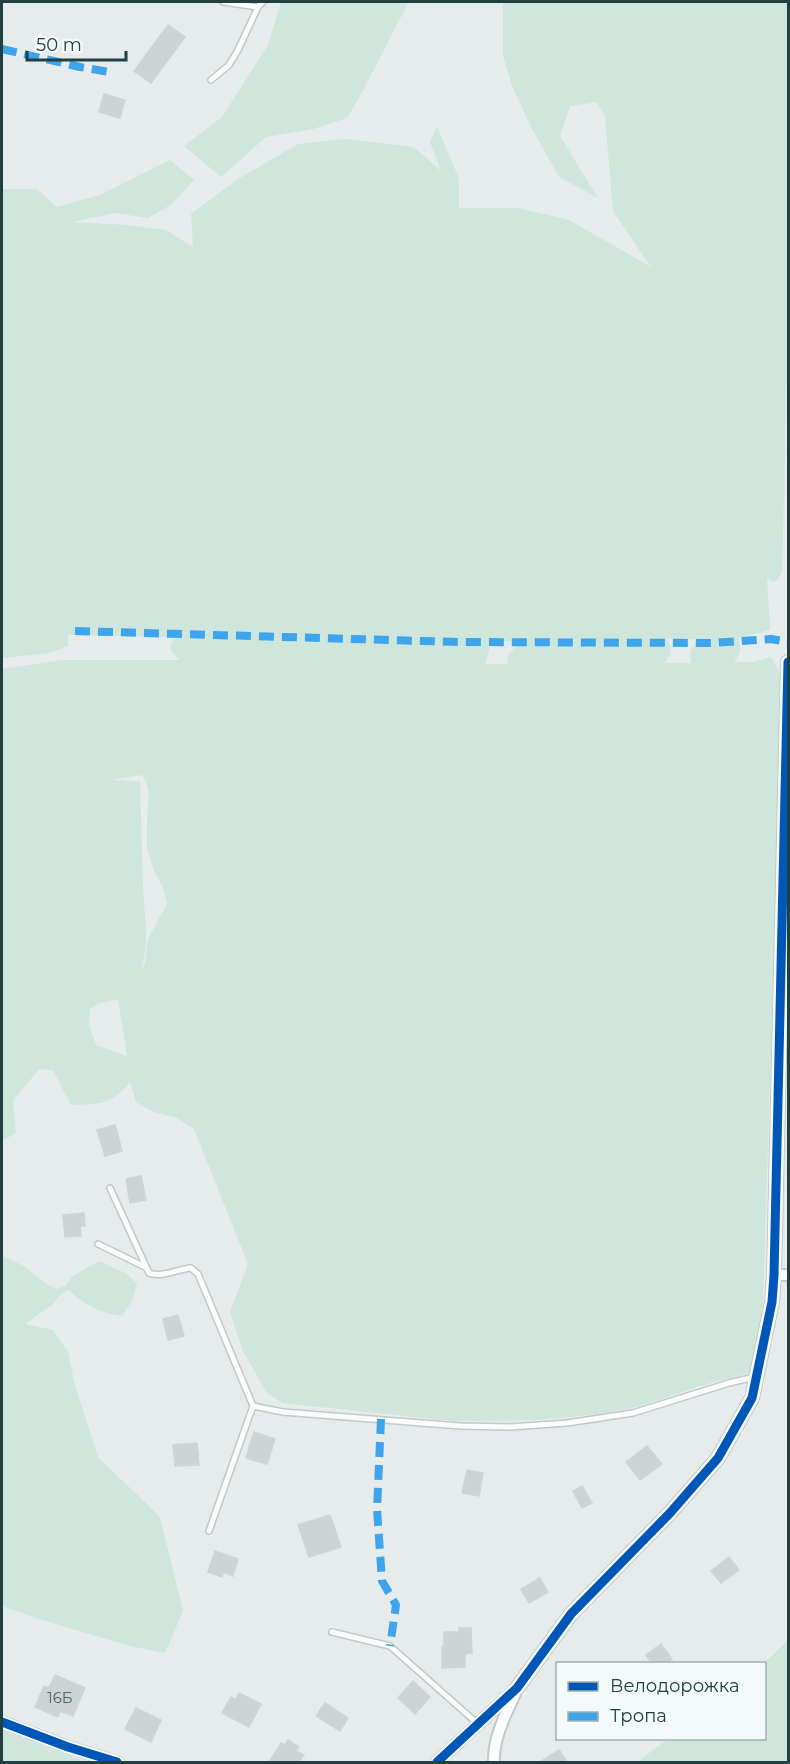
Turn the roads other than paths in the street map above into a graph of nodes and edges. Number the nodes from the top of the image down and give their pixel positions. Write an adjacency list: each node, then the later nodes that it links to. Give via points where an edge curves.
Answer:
1 (223, 2): 3 (lane)
2 (263, 2): 3 (lane)
3 (258, 7): 4 (lane, via 229,65)
4 (211, 80)
5 (789, 662): 9 (street)
6 (110, 1188): 8 (lane)
7 (98, 1244): 8 (lane)
8 (145, 1267): 12 (lane, via 156,1276 191,1268 198,1274)
9 (774, 1275): 10 (street); 11 (street)
10 (789, 1275)
11 (757, 1377): 12 (lane, via 633,1413 510,1427 283,1412); 15 (street, via 752,1398 718,1458 571,1614)
12 (253, 1406): 13 (lane)
13 (209, 1531)
14 (332, 1632): 17 (lane, via 390,1646)
15 (518, 1688): 17 (street); 20 (street, via 504,1718)
16 (2, 1722): 18 (street)
17 (479, 1725): 19 (street)
18 (117, 1762)
19 (437, 1762)
20 (494, 1762)

